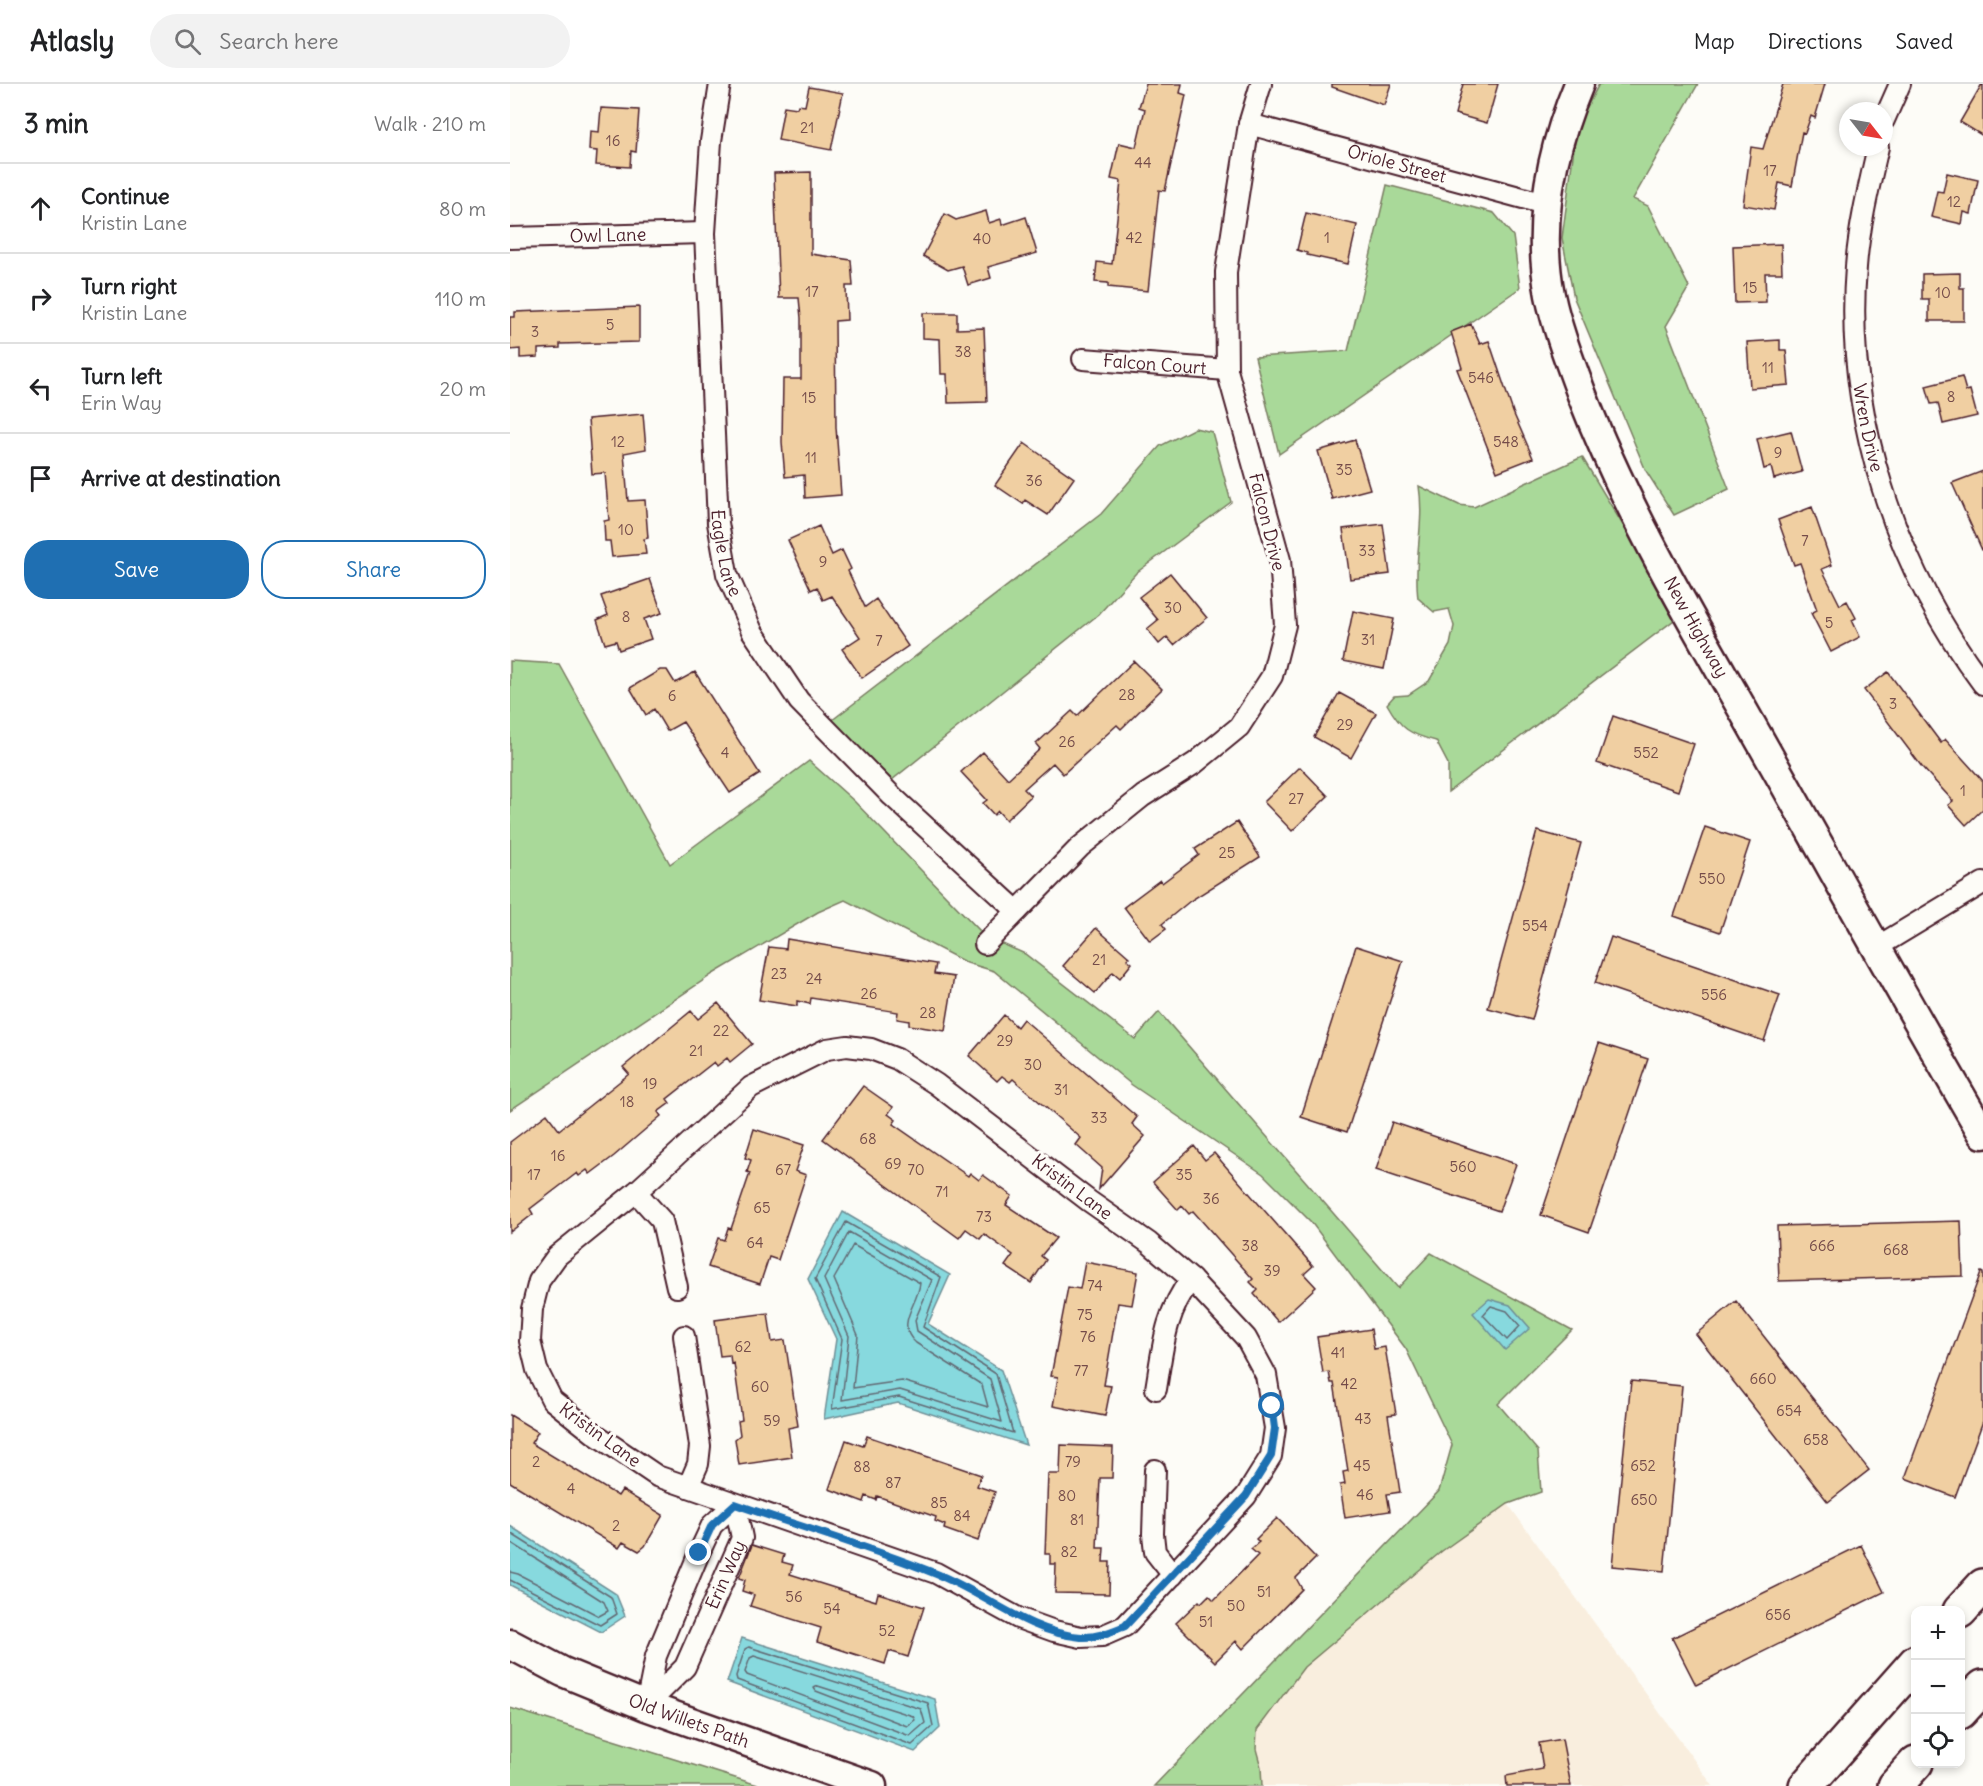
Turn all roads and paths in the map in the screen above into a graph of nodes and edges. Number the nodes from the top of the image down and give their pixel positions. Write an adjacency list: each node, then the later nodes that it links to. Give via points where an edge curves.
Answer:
1 (720, 84): 9 (street, Eagle Lane, via 711,141)
2 (1262, 84): 6 (street, Falcon Drive)
3 (1579, 84): 8 (street, New Highway, via 1560,128)
4 (1900, 84): 5 (street)
5 (1892, 102)
6 (1249, 124): 8 (street, Oriole Street); 12 (street, Falcon Drive, via 1226,272)
7 (1876, 156): 13 (street, Wren Drive, via 1856,268 1860,402 1899,538 1925,591)
8 (1545, 204): 17 (street, New Highway, via 1550,295 1601,444 1671,583)
9 (705, 233): 10 (street, Owl Lane); 15 (street, Eagle Lane, via 718,523 727,574 752,631 799,701 892,796)
10 (510, 238)
11 (1083, 359): 12 (street, Falcon Court)
12 (1227, 370): 15 (street, Falcon Drive, via 1280,560 1285,625 1272,676 1239,727 1080,847)
13 (1983, 684)
14 (1983, 884): 17 (street)
15 (1017, 911): 16 (street, Falcon Drive)
16 (985, 944)
17 (1877, 947): 18 (street, New Highway)
18 (1983, 1134)
19 (636, 1192): 20 (street, Kristin Lane, via 752,1087 827,1049 872,1049 936,1083); 21 (street, via 662,1221); 25 (street, Kristin Lane, via 551,1264 539,1281 530,1341 537,1370 552,1400 657,1476)
20 (1191, 1279): 23 (street, via 1177,1298 1168,1321); 27 (street, Kristin Lane, via 1246,1338 1266,1375 1275,1428 1271,1456 1246,1496)
21 (677, 1287)
22 (684, 1336): 25 (street, via 700,1446 698,1464)
23 (1156, 1389)
24 (1155, 1470): 27 (street, via 1155,1551)
25 (687, 1487): 26 (street, Kristin Lane)
26 (735, 1504): 27 (street, Kristin Lane, via 936,1573 1018,1618 1081,1637 1102,1636 1125,1626); 33 (street, Erin Way, via 712,1525 699,1553 656,1656); 33 (street, Erin Way, via 742,1538 685,1667)
27 (1173, 1575)
28 (1983, 1586): 29 (highway)
29 (1965, 1606)
30 (510, 1644): 33 (street, Old Willets Path, via 563,1672)
31 (1911, 1668): 37 (highway)
32 (1983, 1687): 34 (highway)
33 (646, 1706): 36 (street, Old Willets Path)
34 (1965, 1707)
35 (1911, 1768): 38 (highway)
36 (872, 1786)
37 (1806, 1786)
38 (1895, 1786)

